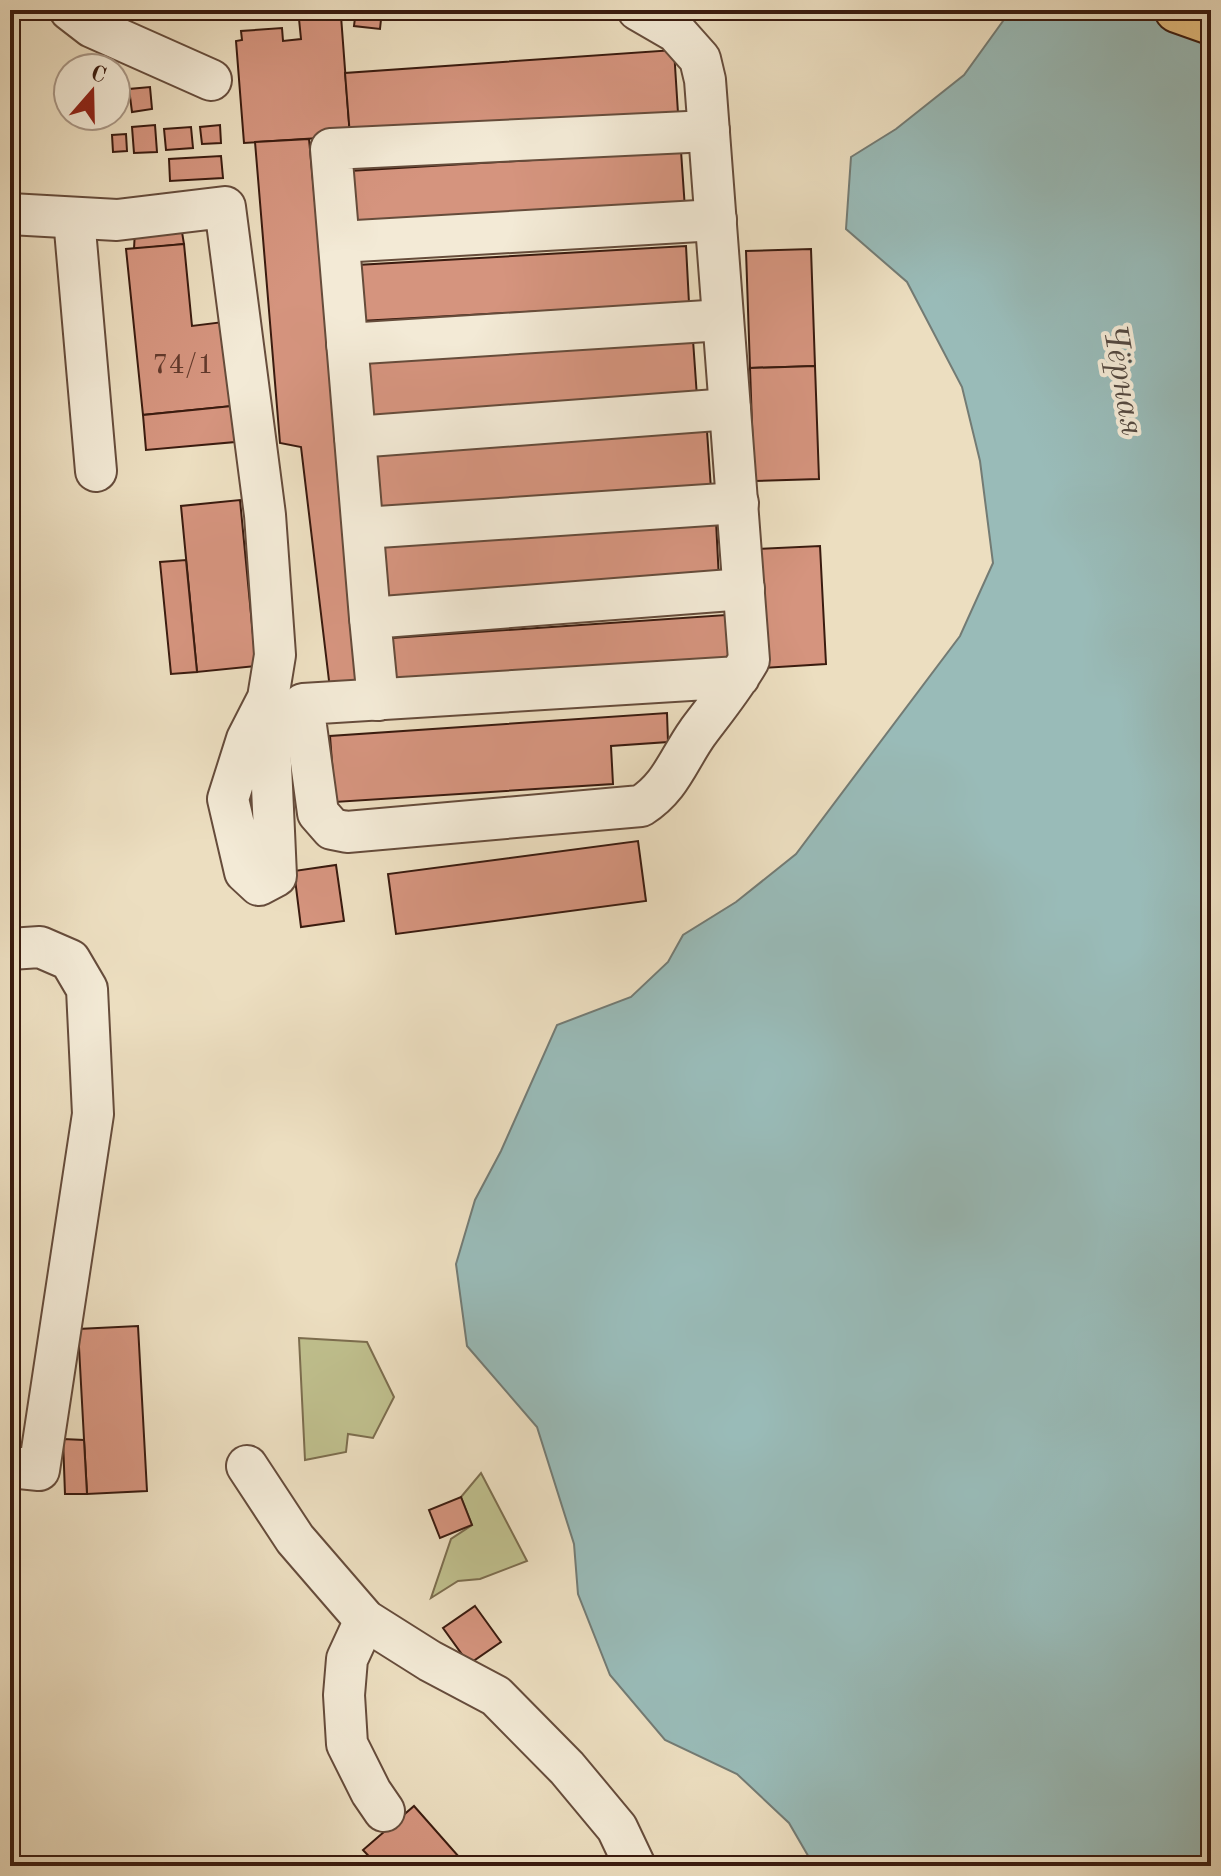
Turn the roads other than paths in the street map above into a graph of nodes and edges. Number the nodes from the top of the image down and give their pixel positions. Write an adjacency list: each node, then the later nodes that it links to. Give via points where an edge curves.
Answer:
1 (70, 10): 5 (lane, via 92,27)
2 (638, 10): 6 (lane, via 676,32 700,59)
3 (1177, 10): 4 (main road)
4 (1211, 22)
5 (211, 80)
6 (709, 131): 9 (lane); 10 (lane, via 331,149)
7 (10, 214): 8 (lane)
8 (74, 218): 15 (lane); 21 (lane, via 117,220 225,207 265,515 275,655)
9 (716, 220): 10 (lane); 11 (lane)
10 (339, 242): 12 (lane)
11 (723, 320): 12 (lane); 13 (lane)
12 (347, 344): 14 (lane)
13 (730, 409): 14 (lane); 16 (lane)
14 (355, 437): 17 (lane)
15 (96, 471)
16 (738, 503): 17 (lane); 18 (lane)
17 (363, 528): 19 (lane)
18 (744, 589): 19 (lane); 20 (lane, via 749,660)
19 (370, 618): 22 (lane)
20 (739, 677): 22 (lane); 22 (lane, via 659,795 641,806 347,832 332,829 318,813 303,704)
21 (268, 698)
22 (378, 700)
23 (10, 949): 25 (lane, via 40,947 70,960 87,989 93,1114 39,1470)
24 (247, 1466): 26 (lane, via 295,1539)
25 (10, 1467)
26 (365, 1620): 27 (lane, via 347,1659 347,1744); 28 (lane, via 496,1696 617,1828)
27 (384, 1811)
28 (635, 1866)

